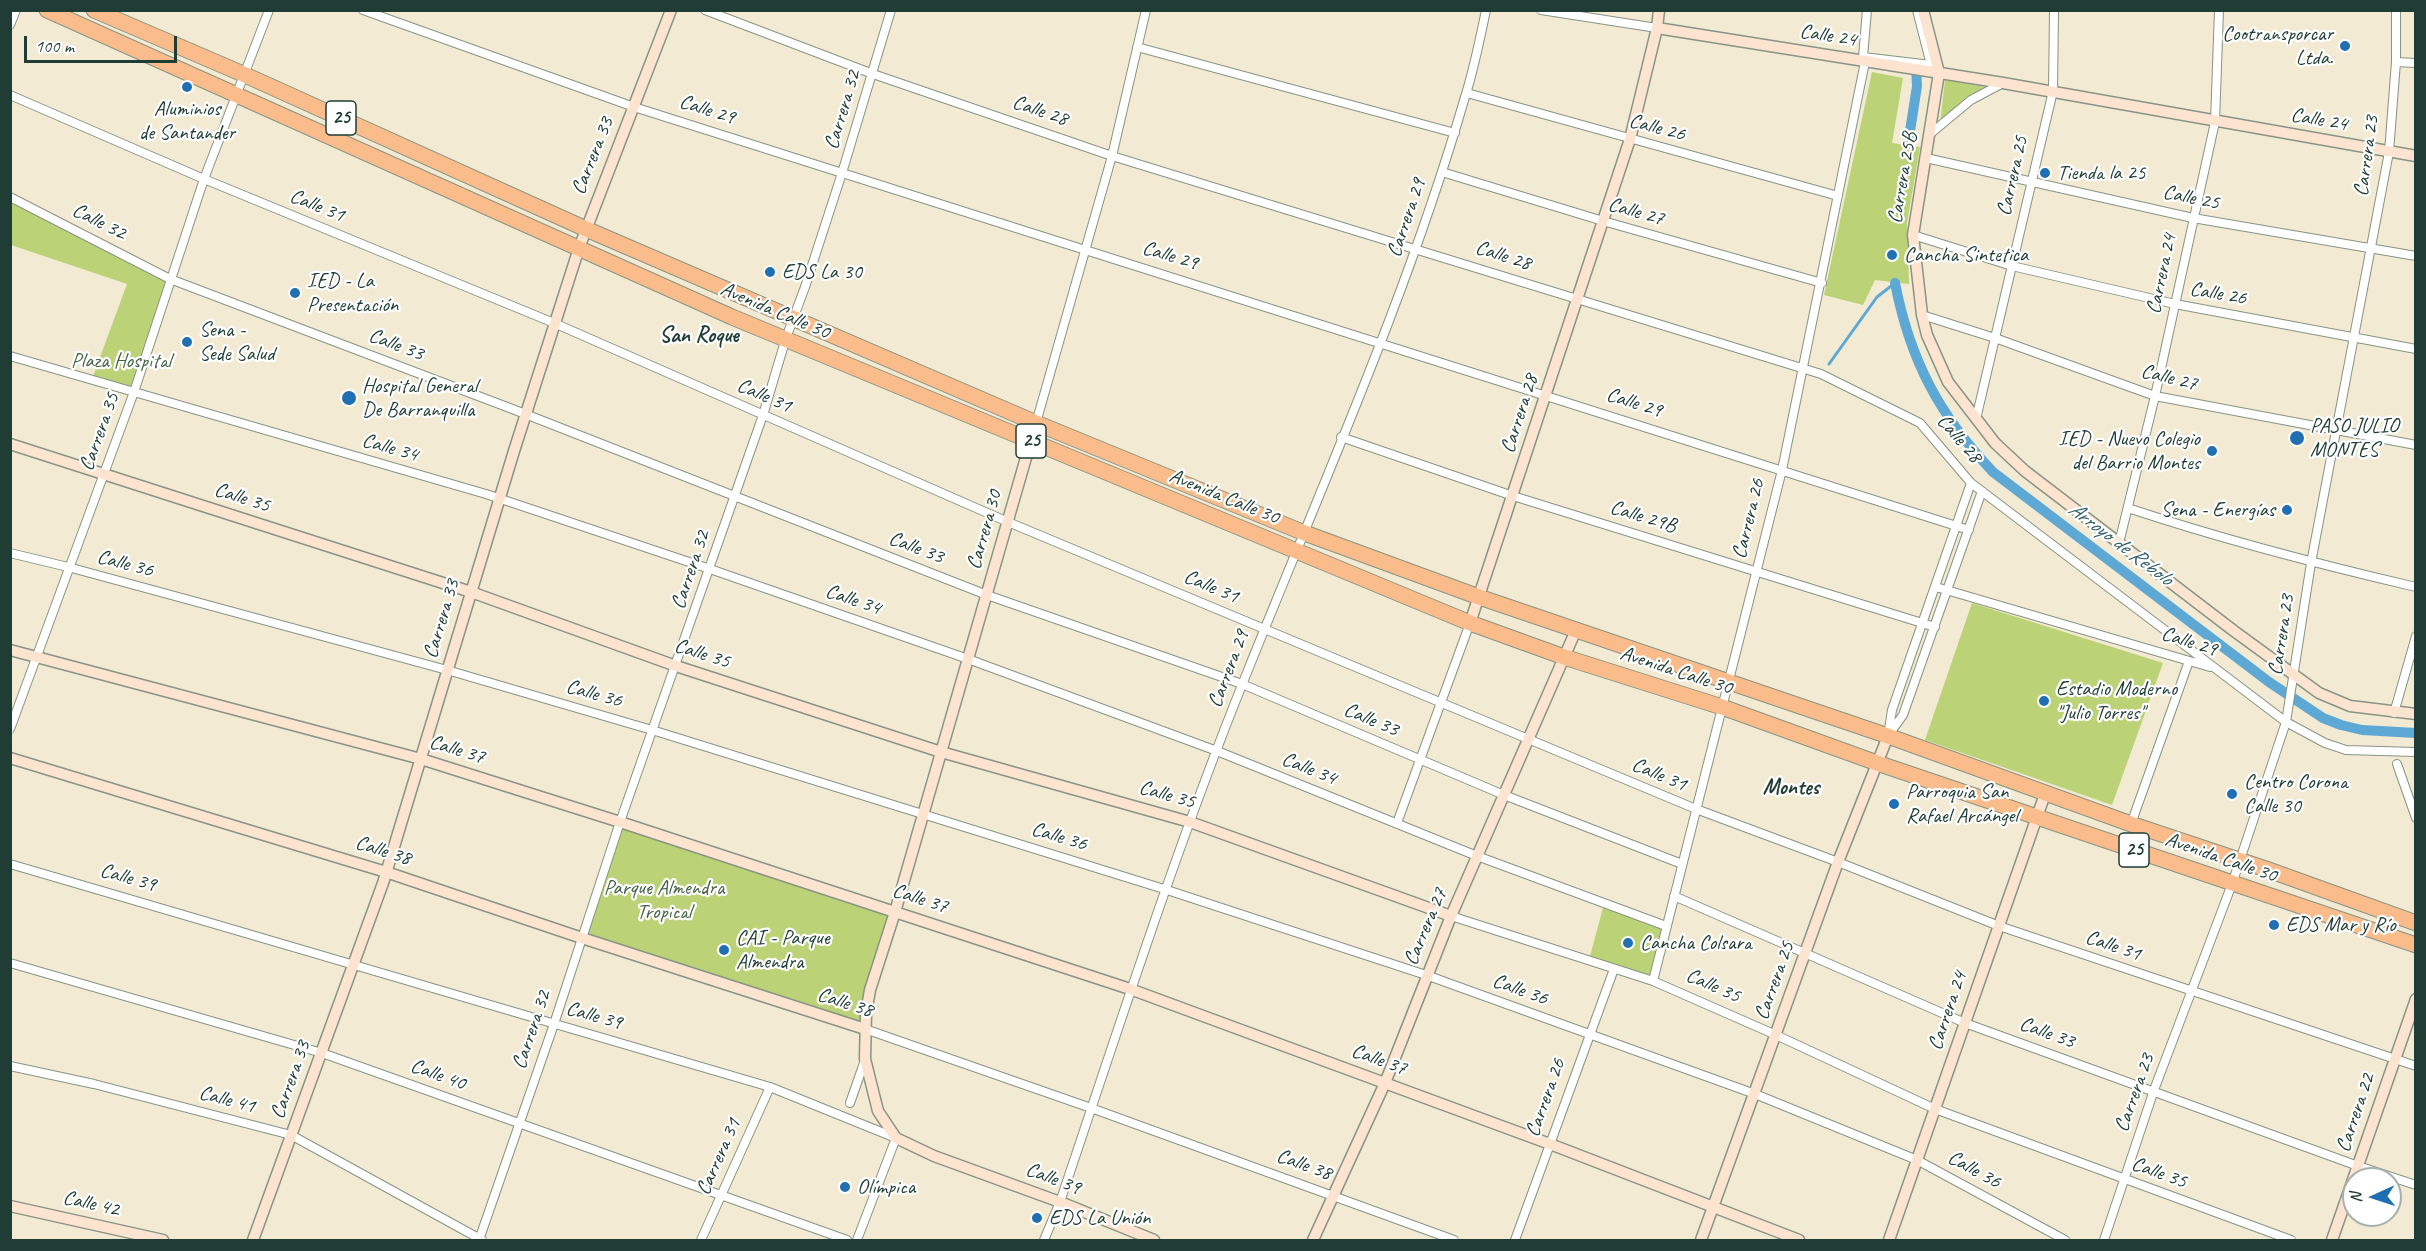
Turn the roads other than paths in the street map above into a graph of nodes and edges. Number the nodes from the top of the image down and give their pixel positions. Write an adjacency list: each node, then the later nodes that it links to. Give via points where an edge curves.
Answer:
1 (16, 10): 19 (street)
2 (47, 10): 31 (highway, Avenida Calle 30 / 25)
3 (94, 10): 26 (highway, Avenida Calle 30 / 25)
4 (269, 10): 26 (street, Carrera 35)
5 (363, 10): 33 (street, Calle 29)
6 (671, 10): 33 (street, Carrera 33)
7 (705, 10): 27 (street, Calle 28)
8 (891, 10): 27 (street, Carrera 32)
9 (1146, 10): 21 (street, Carrera 30)
10 (1486, 10): 30 (street, Carrera 29)
11 (1541, 10): 20 (street, Calle 24)
12 (1659, 10): 20 (street, Carrera 28)
13 (1865, 10): 14 (street, via 1863,57 1931,65); 22 (street, Carrera 26)
14 (1917, 10)
15 (1923, 10): 25 (street)
16 (2054, 10): 29 (street, Carrera 25)
17 (2219, 10): 34 (street, Carrera 24)
18 (2396, 10): 23 (street, Carrera 23)
19 (10, 25)
20 (1657, 28): 22 (street, Calle 24); 37 (street, Carrera 28)
21 (1137, 47): 35 (street); 39 (street, Carrera 30)
22 (1862, 61): 25 (street, Calle 24); 47 (street, Carrera 26)
23 (2396, 62): 24 (street); 38 (street, Carrera 23)
24 (2415, 63)
25 (1935, 72): 28 (street, Calle 24); 36 (street, Carrera 25B)
26 (243, 74): 31 (street, Carrera 35); 50 (highway, Avenida Calle 30 / 25)
27 (873, 74): 39 (street, Calle 28); 43 (street, Carrera 32)
28 (2003, 83): 29 (street, Calle 24); 36 (street, via 1971,100)
29 (2053, 91): 34 (street, Calle 24); 45 (street, Carrera 25)
30 (1467, 93): 35 (street, Carrera 29); 37 (street, Calle 26)
31 (236, 94): 44 (street, Carrera 35); 53 (highway, Avenida Calle 30 / 25)
32 (10, 95): 44 (street, Calle 31)
33 (634, 107): 43 (street, Calle 29); 50 (street, Carrera 33)
34 (2215, 122): 38 (street, Calle 24); 48 (street, Carrera 24)
35 (1455, 133): 42 (street, Carrera 29)
36 (1930, 134): 41 (street, Carrera 25B)
37 (1630, 139): 47 (street, Calle 26); 49 (street, Carrera 28)
38 (2389, 152): 40 (street, Calle 24); 52 (street, Carrera 23)
39 (1112, 156): 54 (street, Calle 28); 55 (street, Carrera 30)
40 (2415, 156)
41 (1926, 158): 45 (street, Calle 25); 51 (street, Carrera 25B)
42 (1442, 172): 49 (street, Calle 27); 54 (street, Carrera 29)
43 (842, 173): 55 (street, Calle 29); 63 (street, Carrera 32)
44 (204, 179): 58 (street, Carrera 35); 64 (street, Calle 31)
45 (2032, 180): 48 (street, Calle 25); 57 (street, Carrera 25)
46 (10, 196): 58 (street, Calle 32)
47 (1838, 196): 59 (street, Carrera 26)
48 (2193, 218): 52 (street, Calle 25); 61 (street, Carrera 24)
49 (1604, 221): 59 (street, Calle 27); 60 (street, Carrera 28)
50 (585, 229): 53 (street, Carrera 33); 63 (highway, Avenida Calle 30 / 25)
51 (1913, 235): 57 (street, Calle 26); 62 (street, Carrera 25B)
52 (2370, 247): 56 (street, Calle 25); 65 (street, Carrera 23)
53 (579, 248): 64 (street, Carrera 33); 66 (highway, Avenida Calle 30 / 25)
54 (1416, 249): 60 (street, Calle 28); 68 (street, Carrera 29)
55 (1084, 250): 68 (street, Calle 29); 78 (street, Carrera 30)
56 (2415, 256)
57 (2012, 266): 61 (street, Calle 26); 67 (street, Carrera 25)
58 (170, 279): 72 (street, Carrera 35); 75 (street, Calle 33)
59 (1822, 283): 71 (street, Carrera 26)
60 (1577, 300): 71 (street, Calle 28); 73 (street, Carrera 28)
61 (2175, 304): 65 (street, Calle 26); 74 (street, Carrera 24)
62 (1922, 315): 67 (street, Calle 27); 77 (street, Carrera 25B, via 1948,382)
63 (794, 318): 66 (street, Carrera 32); 78 (highway, Avenida Calle 30 / 25)
64 (554, 323): 75 (street, Carrera 33); 76 (street, Calle 31)
65 (2353, 337): 69 (street, Calle 26); 79 (street, Carrera 23)
66 (786, 338): 76 (street, Carrera 32); 81 (highway, Avenida Calle 30 / 25)
67 (1995, 338): 74 (street, Calle 27); 77 (street, Carrera 25)
68 (1381, 343): 73 (street, Calle 29); 80 (street, Carrera 29)
69 (2415, 349)
70 (10, 356): 72 (street, Calle 34)
71 (1804, 368): 84 (street, Carrera 26); 86 (street, Calle 28, via 1920,423)
72 (134, 392): 85 (street, Carrera 35); 90 (street, Calle 34)
73 (1546, 396): 84 (street, Calle 29); 89 (street, Carrera 28)
74 (2155, 396): 79 (street, Calle 27); 91 (street, Carrera 24)
75 (526, 414): 88 (street, Calle 33); 90 (street, Carrera 33)
76 (763, 415): 88 (street, Carrera 32); 92 (street, Calle 31)
77 (1976, 419): 96 (street, Calle 28, via 2025,471)
78 (1036, 423): 81 (street, Carrera 30); 95 (highway, Avenida Calle 30 / 25)
79 (2336, 430): 83 (street, Calle 27); 99 (street, Carrera 23)
80 (1341, 437): 89 (street, Calle 29B); 95 (street, Carrera 29)
81 (1031, 441): 92 (street, Carrera 30); 97 (highway, Avenida Calle 30 / 25)
82 (10, 444): 85 (street, Calle 35)
83 (2415, 445)
84 (1782, 470): 93 (street, Calle 29); 102 (street, Carrera 26)
85 (104, 474): 100 (street, Carrera 35); 106 (street, Calle 35)
86 (1971, 483): 87 (street, Calle 28); 93 (street, Carrera 25)
87 (1982, 491): 94 (street, Carrera 25); 121 (street, Calle 28)
88 (735, 496): 101 (street, Carrera 32); 107 (street, Calle 33)
89 (1513, 496): 102 (street, Calle 29B); 108 (street, Carrera 28)
90 (500, 499): 101 (street, Calle 34); 106 (street, Carrera 33)
91 (2128, 508): 96 (street, Carrera 24); 99 (street)
92 (1008, 522): 107 (street, Carrera 30); 112 (street, Calle 31)
93 (1957, 526): 94 (street, Calle 29); 103 (street, Carrera 25)
94 (1969, 530): 105 (street, Carrera 25)
95 (1302, 532): 97 (street, Carrera 29); 108 (highway, Avenida Calle 30 / 25)
96 (2119, 543): 123 (street, Calle 29)
97 (1296, 550): 109 (highway, Avenida Calle 30 / 25); 112 (street, Carrera 29)
98 (10, 553): 100 (street, Calle 36)
99 (2311, 563): 104 (street); 123 (street, Carrera 23)
100 (68, 567): 116 (street, Carrera 35); 122 (street, Calle 36)
101 (710, 569): 118 (street, Calle 34); 120 (street, Carrera 32)
102 (1756, 571): 110 (street, Calle 29B); 124 (street, Carrera 26)
103 (1936, 587): 105 (street, Calle 29); 110 (street, Carrera 25)
104 (2415, 587)
105 (1948, 591): 111 (street, Carrera 25); 119 (street, Calle 29)
106 (471, 592): 120 (street, Calle 35); 122 (street, Carrera 33)
107 (987, 595): 118 (street, Carrera 30); 125 (street, Calle 33)
108 (1479, 597): 109 (street, Carrera 28); 113 (highway, Avenida Calle 30 / 25)
109 (1470, 622): 117 (highway, Avenida Calle 30 / 25); 126 (street, Carrera 28)
110 (1923, 624): 111 (street, Calle 29B); 133 (street, Carrera 25, via 1892,710)
111 (1935, 627): 133 (street, Carrera 25, via 1903,715)
112 (1264, 629): 125 (street, Carrera 29); 126 (street, Calle 31)
113 (1576, 630): 117 (street, Carrera 27); 124 (highway, Avenida Calle 30 / 25)
114 (2415, 636): 128 (street)
115 (10, 650): 116 (street, Calle 37)
116 (37, 656): 131 (street, Carrera 35); 139 (street, Calle 37)
117 (1564, 657): 127 (highway, Avenida Calle 30 / 25); 134 (street, Carrera 27)
118 (968, 659): 135 (street, Calle 34); 136 (street, Carrera 30)
119 (2189, 661): 121 (street, Calle 29); 152 (street)
120 (676, 666): 132 (street, Carrera 32); 136 (street, Calle 35)
121 (2216, 669): 130 (street, Calle 29)
122 (447, 670): 132 (street, Calle 36); 139 (street, Carrera 33)
123 (2294, 674): 128 (street, Calle 29, via 2340,704); 130 (street, Carrera 23)
124 (1728, 682): 127 (street, Carrera 26); 133 (highway, Avenida Calle 30 / 25)
125 (1242, 684): 135 (street, Carrera 29); 140 (street, Calle 33)
126 (1441, 703): 134 (street, Calle 31); 140 (street, Carrera 28)
127 (1722, 707): 141 (highway, Avenida Calle 30 / 25); 145 (street, Carrera 26)
128 (2394, 713): 129 (street, Calle 29)
129 (2415, 714)
130 (2287, 718): 137 (street, Calle 29, via 2325,743 2346,750); 154 (street, Carrera 23)
131 (10, 729)
132 (652, 729): 146 (street, Calle 36); 149 (street, Carrera 32)
133 (1888, 736): 141 (street, Carrera 25); 143 (highway, Avenida Calle 30 / 25)
134 (1529, 739): 144 (street, Carrera 27); 145 (street, Calle 31)
135 (1217, 751): 150 (street, Carrera 29); 151 (street, Calle 34)
136 (941, 752): 146 (street, Carrera 30); 150 (street, Calle 35)
137 (2415, 752)
138 (10, 758): 158 (street, Calle 38)
139 (421, 759): 149 (street, Calle 37); 158 (street, Carrera 33)
140 (1420, 761): 144 (street, Calle 33); 151 (street, Carrera 28)
141 (1877, 763): 147 (highway, Avenida Calle 30 / 25); 155 (street, Carrera 25)
142 (2397, 764): 148 (street)
143 (2045, 794): 147 (street, Carrera 24); 152 (highway, Avenida Calle 30 / 25)
144 (1504, 795): 153 (street, Carrera 27); 157 (street, Calle 33)
145 (1696, 809): 155 (street, Calle 31); 157 (street, Carrera 26)
146 (924, 813): 160 (street, Calle 36); 162 (street, Carrera 30)
147 (2036, 817): 159 (highway, Avenida Calle 30 / 25); 166 (street, Carrera 24)
148 (2415, 818)
149 (620, 822): 162 (street, Calle 37); 167 (street, Carrera 32)
150 (1190, 822): 160 (street, Carrera 29); 163 (street, Calle 35)
151 (1397, 824): 153 (street, Calle 34)
152 (2131, 824): 154 (highway, Avenida Calle 30 / 25)
153 (1477, 856): 163 (street, Carrera 27); 165 (street, Calle 34)
154 (2239, 860): 159 (street, Carrera 23); 164 (highway, Avenida Calle 30 / 25)
155 (1838, 862): 166 (street, Calle 31); 169 (street, Carrera 25)
156 (10, 864): 171 (street, Calle 39)
157 (1682, 864): 161 (street, Carrera 26)
158 (386, 872): 167 (street, Calle 38); 171 (street, Carrera 33)
159 (2232, 884): 168 (highway, Avenida Calle 30 / 25); 176 (street, Carrera 23)
160 (1164, 889): 173 (street, Calle 36); 175 (street, Carrera 29)
161 (1674, 896): 165 (street, Carrera 26); 169 (street, Calle 33)
162 (895, 912): 175 (street, Calle 37); 180 (street, Carrera 30, via 870,990)
163 (1451, 916): 172 (street, Calle 35); 173 (street, Carrera 27)
164 (2415, 923)
165 (1666, 926): 174 (street, Carrera 26)
166 (1999, 926): 176 (street, Calle 31); 178 (street, Carrera 24)
167 (582, 938): 179 (street, Carrera 32); 180 (street, Calle 38)
168 (2415, 945)
169 (1806, 955): 178 (street, Calle 33); 182 (street, Carrera 25)
170 (10, 963): 183 (street, Calle 40)
171 (354, 963): 179 (street, Calle 39); 183 (street, Carrera 33)
172 (1614, 969): 174 (street, Calle 35); 181 (street, Carrera 26)
173 (1426, 975): 181 (street, Calle 36); 188 (street, Carrera 27)
174 (1653, 981): 182 (street, Calle 35)
175 (1130, 989): 188 (street, Calle 37); 193 (street, Carrera 29)
176 (2192, 992): 185 (street, Calle 31); 190 (street, Carrera 23)
177 (2415, 999): 185 (street, Carrera 22)
178 (1965, 1023): 190 (street, Calle 33); 194 (street, Carrera 24)
179 (554, 1024): 189 (street, Calle 39); 195 (street, Carrera 32)
180 (865, 1029): 184 (street, Carrera 30); 193 (street, Calle 38)
181 (1590, 1034): 191 (street, Calle 36); 198 (street, Carrera 26)
182 (1776, 1035): 191 (street, Carrera 25); 194 (street, Calle 35)
183 (322, 1053): 195 (street, Calle 40); 196 (street, Carrera 33)
184 (865, 1059): 192 (street, Carrera 30); 197 (street, Carrera 30, via 878,1111)
185 (2395, 1059): 187 (street, Calle 31); 200 (street, Carrera 22)
186 (10, 1066): 196 (street, Calle 41)
187 (2415, 1066)
188 (1384, 1083): 198 (street, Calle 37); 204 (street, Carrera 27)
189 (770, 1087): 197 (street, Calle 39); 203 (street, Carrera 31)
190 (2154, 1090): 200 (street, Calle 33); 201 (street, Carrera 23)
191 (1755, 1094): 199 (street, Calle 36); 207 (street, Carrera 25)
192 (850, 1102)
193 (1091, 1108): 204 (street, Calle 38); 205 (street, Carrera 29)
194 (1935, 1109): 199 (street, Carrera 24); 201 (street, Calle 35)
195 (519, 1123): 203 (street, Calle 40); 210 (street, Carrera 32)
196 (291, 1135): 209 (street, Carrera 33); 210 (street, Calle 41)
197 (896, 1138): 205 (street, Calle 39); 213 (street)
198 (1550, 1144): 207 (street, Calle 37); 218 (street, Carrera 26)
199 (1917, 1160): 221 (street, Carrera 24); 222 (street, Calle 36)
200 (2358, 1166): 202 (street, Calle 33); 225 (street, Carrera 22)
201 (2123, 1180): 223 (street, Carrera 23); 224 (street, Calle 35)
202 (2415, 1185)
203 (723, 1194): 211 (street, Carrera 31); 212 (street, Calle 40)
204 (1332, 1195): 216 (street, Carrera 27); 217 (street, Calle 38)
205 (1060, 1202): 214 (street, Carrera 29); 215 (street, Calle 39)
206 (10, 1206): 208 (street, Calle 42)
207 (1713, 1207): 219 (street, Carrera 25); 220 (street, Calle 37)
208 (163, 1240)
209 (254, 1240)
210 (480, 1240)
211 (701, 1240)
212 (847, 1240)
213 (857, 1240)
214 (1044, 1240)
215 (1154, 1240)
216 (1313, 1240)
217 (1454, 1240)
218 (1515, 1240)
219 (1701, 1240)
220 (1800, 1240)
221 (1889, 1240)
222 (2065, 1240)
223 (2104, 1240)
224 (2291, 1240)
225 (2332, 1240)

